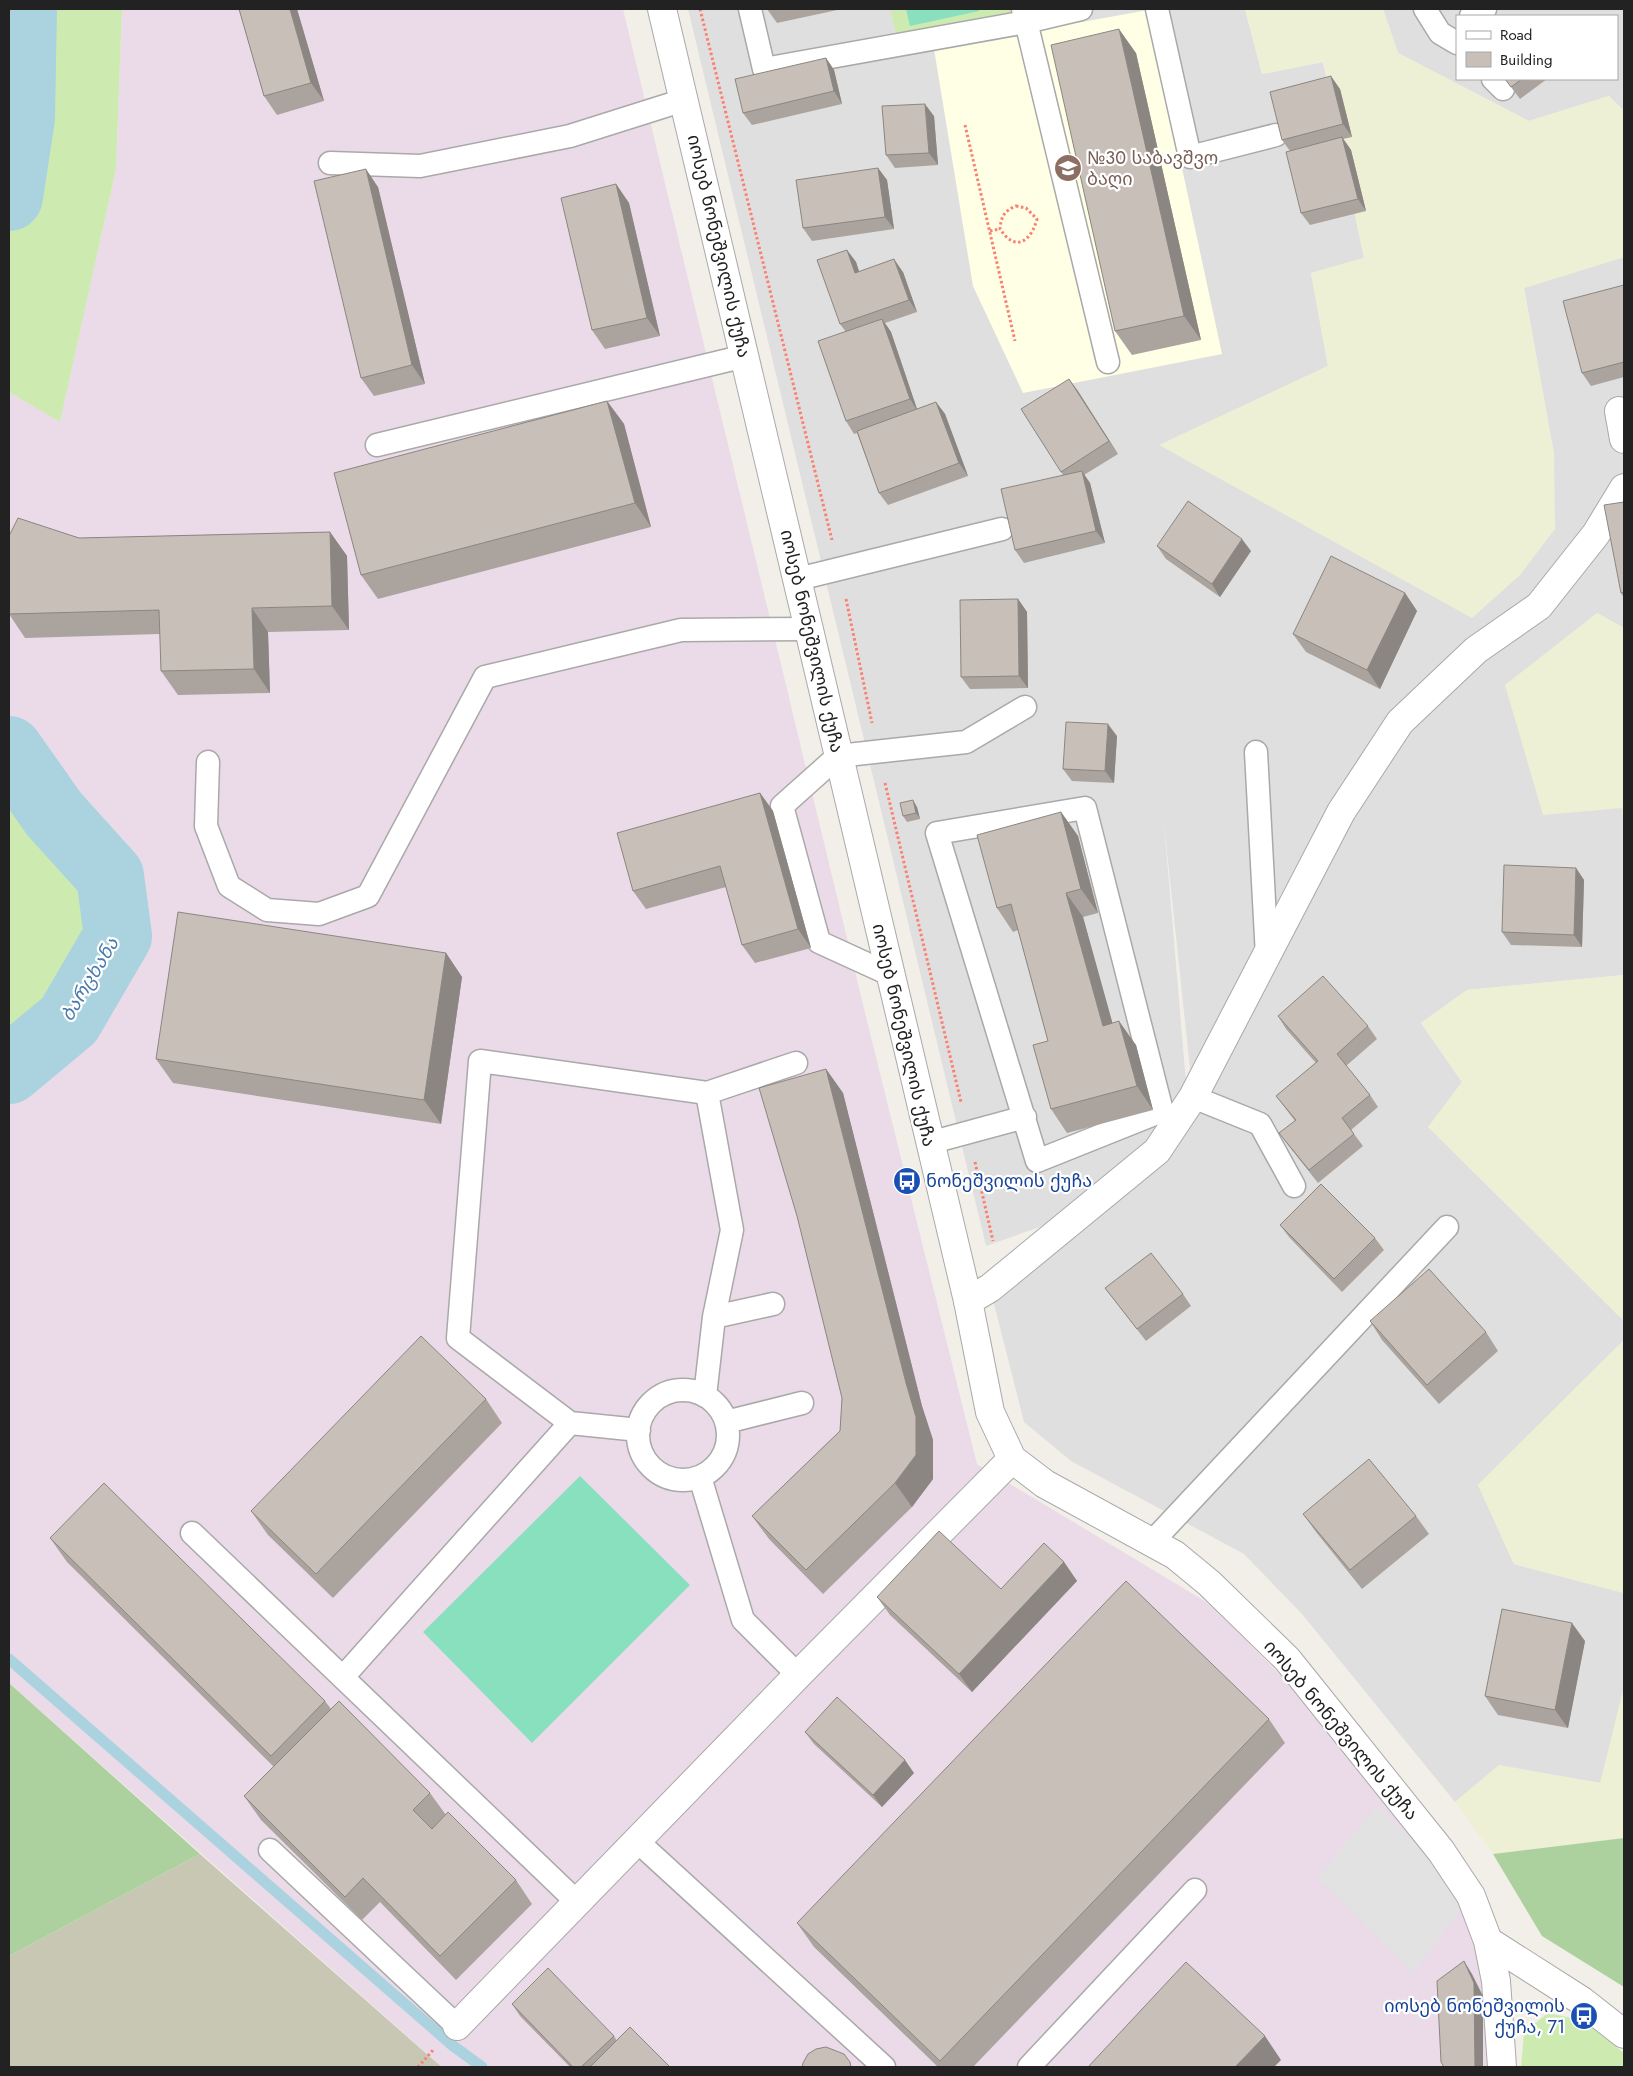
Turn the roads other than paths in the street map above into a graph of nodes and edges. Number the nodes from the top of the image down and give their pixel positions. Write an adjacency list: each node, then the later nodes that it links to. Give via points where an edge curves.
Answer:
1 (662, 9): 10 (street, იოსებ ნონეშვილის ქუჩა)
2 (750, 9): 7 (lane, via 764,70)
3 (1080, 9): 7 (lane)
4 (1157, 9): 11 (lane, via 1190,157)
5 (1425, 9): 9 (lane)
6 (1484, 9): 8 (lane)
7 (1024, 15): 14 (lane)
8 (1473, 15)
9 (1451, 33)
10 (684, 100): 12 (lane, via 570,136 420,166); 13 (street, იოსებ ნონეშვილის ქუჩა)
11 (1276, 135)
12 (330, 164)
13 (745, 356): 17 (lane); 20 (street, იოსებ ნონეშვილის ქუჩა)
14 (1108, 362)
15 (1619, 411): 16 (street)
16 (1624, 440)
17 (377, 444)
18 (1624, 488): 26 (street, via 1596,534 1539,606 1476,650 1400,722 1341,812)
19 (1002, 529): 20 (lane)
20 (798, 579): 21 (street, იოსებ ნონეშვილის ქუჩა)
21 (809, 629): 24 (street, იოსებ ნონეშვილის ქუჩა); 25 (lane, via 681,630 484,677 368,896 319,914 267,910 229,886 206,826)
22 (1025, 707): 24 (lane, via 966,742)
23 (1256, 752): 26 (lane)
24 (838, 756): 27 (street, იოსებ ნონეშვილის ქუჩა); 27 (lane, via 782,806 819,942)
25 (208, 762)
26 (1267, 956): 30 (street)
27 (889, 974): 32 (street, იოსებ ნონეშვილის ქუჩა)
28 (796, 1063): 29 (lane)
29 (707, 1093): 37 (lane, via 732,1230); 41 (lane, via 480,1061 458,1338)
30 (1193, 1097): 33 (lane, via 1260,1124); 35 (street, via 1157,1151 1002,1278)
31 (1025, 1117): 31 (lane, via 1037,1161 1162,1111 1085,808 937,833); 32 (lane)
32 (929, 1143): 35 (street, იოსებ ნონეშვილის ქუჩა)
33 (1294, 1186)
34 (1447, 1227): 46 (lane)
35 (968, 1301): 43 (street, იოსებ ნონეშვილის ქუჩა, via 990,1412)
36 (773, 1304): 37 (lane)
37 (714, 1317): 38 (lane)
38 (705, 1396): 40 (lane, via 718,1407); 42 (lane, via 692,1390 676,1390 663,1395 651,1404)
39 (802, 1403): 40 (lane)
40 (726, 1422): 44 (lane, via 728,1438 724,1455 714,1468)
41 (570, 1423): 42 (lane); 48 (lane)
42 (639, 1430): 44 (lane, via 640,1445 656,1471 669,1478 685,1480)
43 (1012, 1459): 46 (street, იოსებ ნონეშვილის ქუჩა, via 1045,1484); 47 (street)
44 (700, 1477): 47 (lane, via 743,1620)
45 (192, 1533): 48 (lane)
46 (1152, 1542): 53 (street, იოსებ ნონეშვილის ქუჩა, via 1209,1583 1287,1659 1441,1851 1471,1896)
47 (798, 1675): 49 (street)
48 (343, 1678): 52 (lane)
49 (637, 1841): 52 (street); 56 (lane)
50 (270, 1850): 54 (lane)
51 (1195, 1890): 57 (lane)
52 (577, 1902): 54 (street)
53 (1488, 1941): 55 (street, via 1582,2001); 58 (street, იოსებ ნონეშვილის ქუჩა, via 1496,1981)
54 (457, 2026)
55 (1624, 2034)
56 (884, 2067)
57 (1029, 2067)
58 (1502, 2067)

